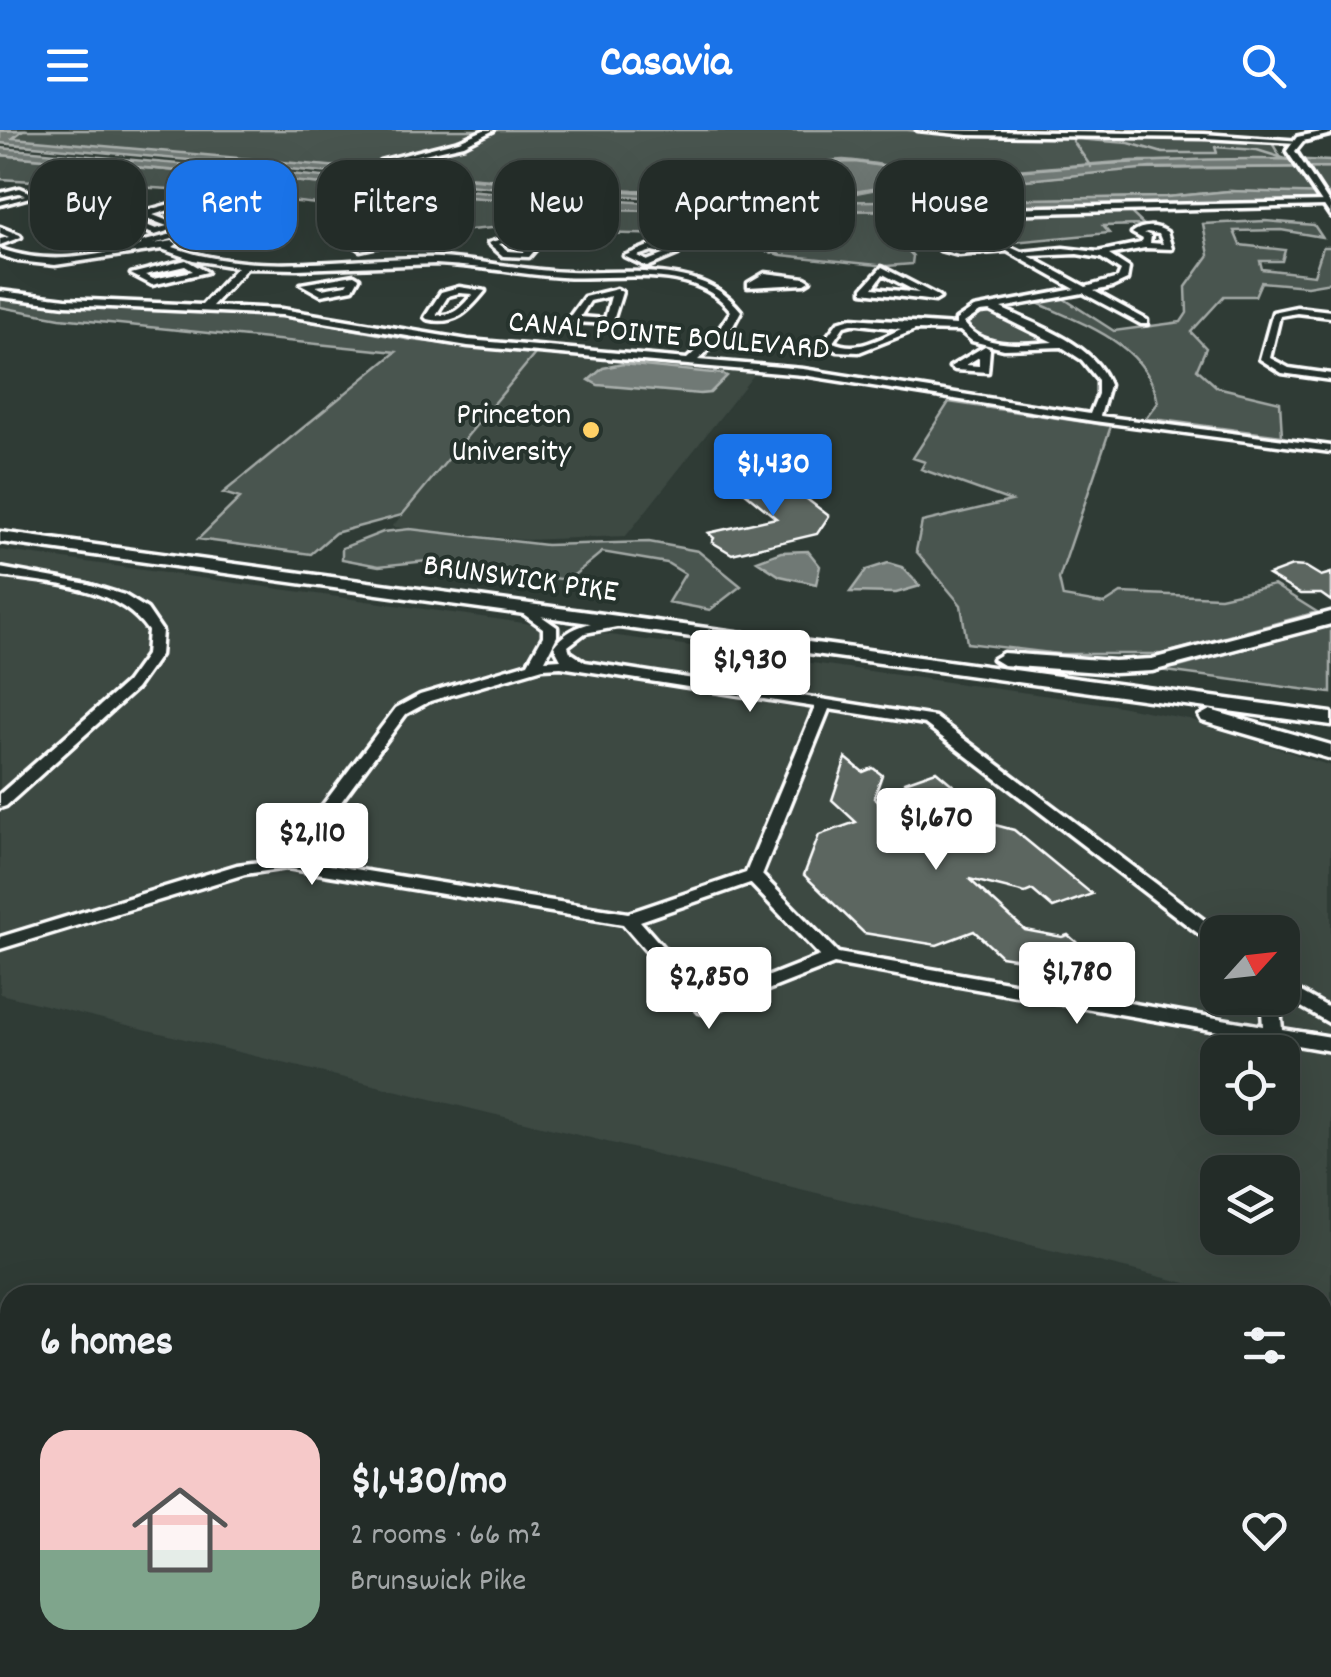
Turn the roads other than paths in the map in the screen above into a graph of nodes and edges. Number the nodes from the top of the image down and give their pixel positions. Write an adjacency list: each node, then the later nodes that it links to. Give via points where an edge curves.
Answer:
1 (490, 130): 6 (street)
2 (921, 130): 3 (street)
3 (1147, 131): 5 (street)
4 (1331, 131): 5 (main road)
5 (1298, 141): 9 (main road, via 1294,156)
6 (392, 160)
7 (0, 195): 8 (street, via 20,190 32,196)
8 (0, 203)
9 (1325, 203): 10 (street)
10 (1024, 210)
11 (0, 230): 12 (street, via 17,238)
12 (0, 242)
13 (166, 244): 27 (street, via 150,241 76,262)
14 (1145, 245): 24 (street)
15 (363, 247): 15 (street, via 402,240 413,236 384,228 359,237)
16 (1008, 248): 16 (street, via 990,243 942,246 955,252)
17 (175, 250): 25 (street)
18 (363, 250): 26 (street)
19 (1013, 250): 20 (street)
20 (1022, 254): 24 (street); 35 (street)
21 (3, 255): 27 (street)
22 (128, 255): 27 (street, via 46,273)
23 (526, 256): 31 (street)
24 (1097, 256): 35 (street, via 1126,274)
25 (191, 261): 25 (street, via 153,271 136,274 152,282 202,272); 29 (street)
26 (361, 262): 30 (street); 31 (street); 33 (street)
27 (34, 264)
28 (647, 264): 32 (street)
29 (244, 266): 30 (street); 41 (street)
30 (258, 266): 42 (street)
31 (512, 269): 32 (street); 36 (street)
32 (640, 275): 37 (street); 38 (street)
33 (353, 277)
34 (750, 285): 37 (street)
35 (1088, 289): 43 (street); 46 (street)
36 (478, 290): 36 (street, via 444,294 429,315 454,318)
37 (715, 291): 50 (street, via 733,305 735,317)
38 (617, 292): 38 (street, via 588,300 572,319 609,322)
39 (0, 294): 41 (street, CANAL POINTE BOULEVARD)
40 (934, 298): 40 (street, via 882,270 866,290 896,294); 44 (street)
41 (206, 307): 42 (street, CANAL POINTE BOULEVARD)
42 (222, 308): 50 (street, CANAL POINTE BOULEVARD, via 468,343)
43 (990, 308): 44 (street); 49 (street)
44 (974, 311): 48 (street, via 962,317)
45 (1331, 314): 51 (street, via 1276,314 1266,359 1286,371)
46 (1144, 322)
47 (912, 328): 47 (street, via 846,322 827,343 861,349); 48 (street)
48 (961, 328): 49 (street, via 989,346)
49 (1061, 344): 52 (street, via 1102,377)
50 (691, 360): 52 (street, CANAL POINTE BOULEVARD)
51 (1331, 378)
52 (1094, 418): 53 (street, CANAL POINTE BOULEVARD)
53 (1331, 449)
54 (0, 526): 60 (highway, BRUNSWICK PIKE)
55 (0, 537): 57 (highway, BRUNSWICK PIKE)
56 (0, 572): 68 (street, via 120,597 143,613 156,642 131,686)
57 (528, 610): 59 (highway, BRUNSWICK PIKE); 61 (street, via 550,627)
58 (1331, 618): 60 (highway, via 1152,665)
59 (622, 622): 62 (street, via 566,638 564,654); 63 (highway, BRUNSWICK PIKE)
60 (968, 656): 65 (highway, BRUNSWICK PIKE)
61 (534, 666): 62 (street); 69 (street, via 400,710)
62 (581, 666): 64 (street)
63 (1044, 680): 66 (highway, BRUNSWICK PIKE); 67 (highway, via 1200,713)
64 (824, 704): 70 (street); 72 (street, via 938,724)
65 (1331, 705)
66 (1331, 719)
67 (1331, 752)
68 (0, 802)
69 (287, 863): 71 (street); 73 (street, via 243,869)
70 (753, 876): 71 (street); 74 (street)
71 (629, 919): 74 (street, via 706,1008)
72 (1200, 926)
73 (0, 943)
74 (832, 958): 78 (street)
75 (1300, 999): 77 (street)
76 (1272, 1015): 78 (street)
77 (1331, 1018)
78 (1274, 1034): 79 (street)
79 (1331, 1044)

